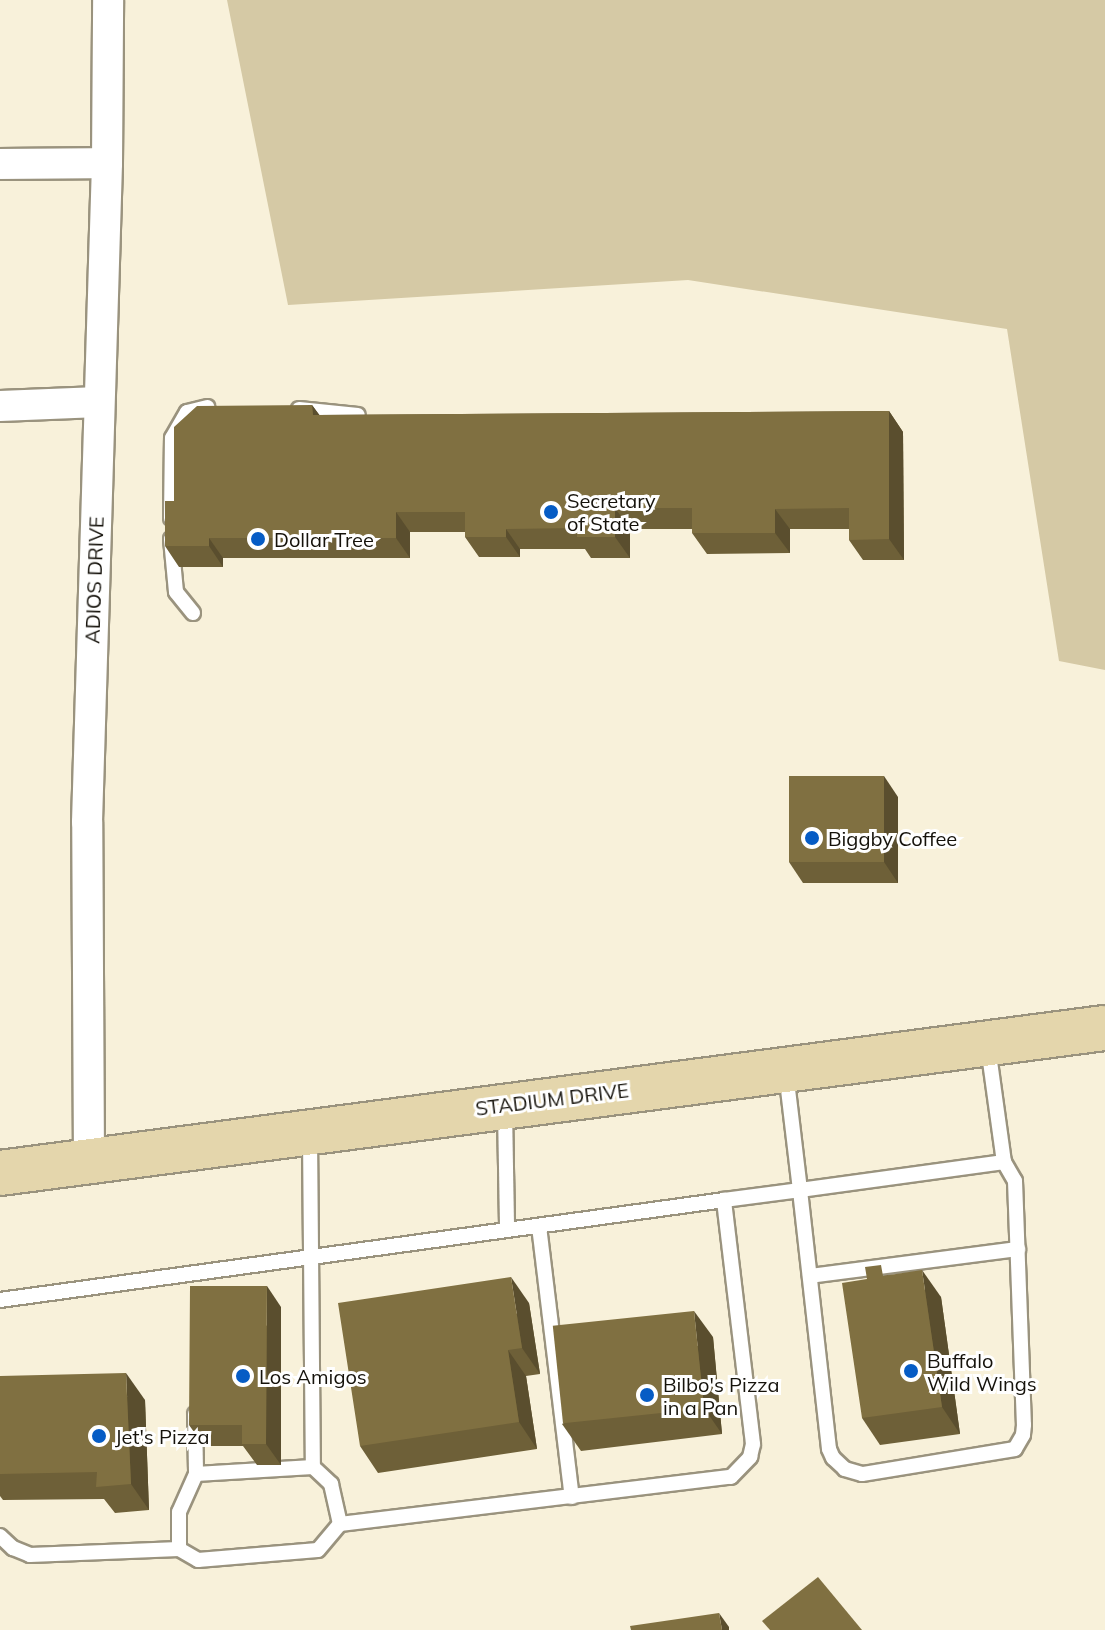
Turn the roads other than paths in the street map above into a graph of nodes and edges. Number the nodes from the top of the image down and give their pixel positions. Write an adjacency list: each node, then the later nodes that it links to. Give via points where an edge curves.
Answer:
1 (108, 0): 2 (street, ADIOS DRIVE)
2 (107, 163): 3 (street); 4 (street, ADIOS DRIVE)
3 (0, 164)
4 (99, 402): 5 (street); 15 (street, ADIOS DRIVE, via 87,822)
5 (0, 406)
6 (221, 406): 9 (lane, via 187,412 172,438 173,574 176,592)
7 (286, 408): 8 (lane)
8 (358, 415)
9 (193, 613)
10 (1105, 1028): 11 (main road, STADIUM DRIVE)
11 (988, 1043): 12 (main road, STADIUM DRIVE); 16 (lane)
12 (786, 1069): 13 (main road, STADIUM DRIVE); 18 (lane)
13 (505, 1106): 14 (main road, STADIUM DRIVE); 21 (lane)
14 (310, 1132): 15 (main road, STADIUM DRIVE); 23 (lane)
15 (89, 1161): 17 (main road, STADIUM DRIVE)
16 (1004, 1162): 18 (lane); 22 (lane, via 1015,1181)
17 (0, 1173)
18 (800, 1190): 19 (lane); 24 (lane)
19 (724, 1200): 20 (lane); 29 (lane, via 753,1444 750,1457 731,1477)
20 (539, 1226): 21 (lane); 29 (lane)
21 (507, 1230): 23 (lane)
22 (1018, 1249): 24 (lane); 24 (lane, via 1024,1425 1020,1443 1008,1453 862,1474 838,1464 829,1449)
23 (311, 1257): 25 (lane, via 195,1281); 27 (lane)
24 (810, 1276)
25 (0, 1300)
26 (195, 1397): 28 (lane)
27 (313, 1467): 28 (lane); 30 (lane, via 331,1484)
28 (196, 1474): 32 (lane, via 179,1512)
29 (572, 1497): 30 (lane)
30 (340, 1524): 32 (lane, via 318,1550 198,1560)
31 (0, 1536): 32 (lane, via 30,1555)
32 (179, 1549)

